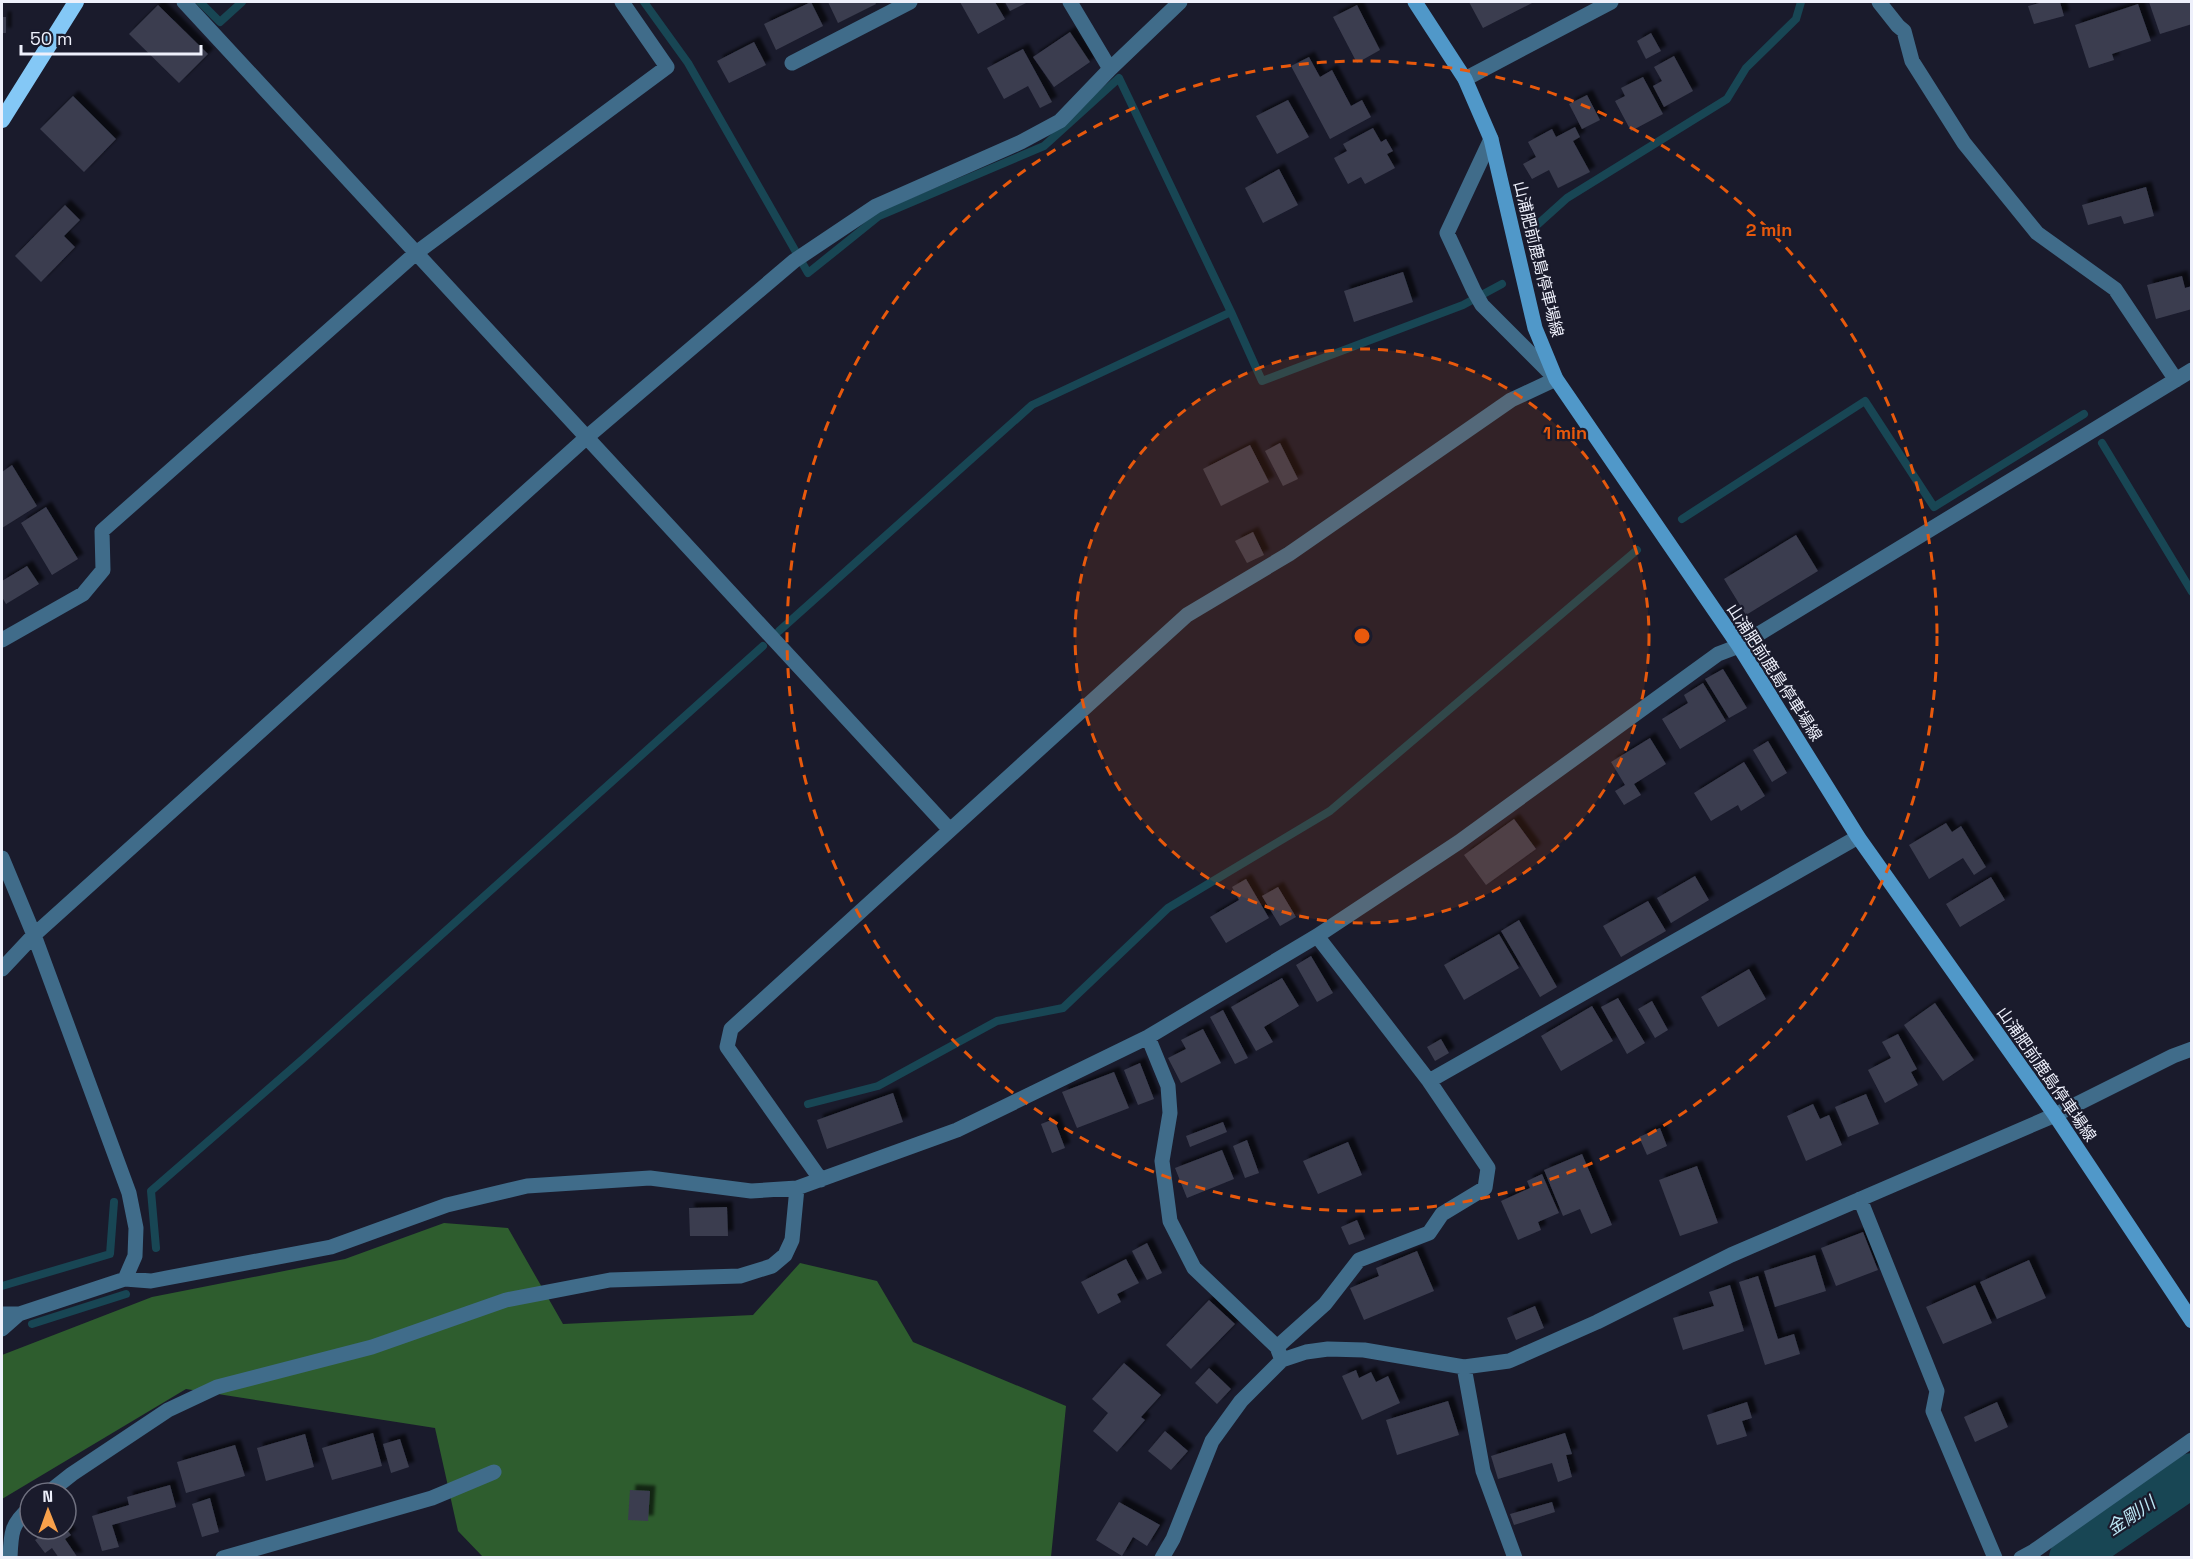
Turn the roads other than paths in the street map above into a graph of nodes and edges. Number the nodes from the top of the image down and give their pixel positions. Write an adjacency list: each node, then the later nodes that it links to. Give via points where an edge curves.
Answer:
1 (76, 2): 13 (highway)
2 (184, 2): 15 (street)
3 (622, 2): 15 (street, via 667,67)
4 (910, 2): 10 (street)
5 (1070, 2): 11 (street)
6 (1180, 2): 11 (street)
7 (1415, 2): 12 (main road, 山浦肥前鹿島停車場線)
8 (1611, 2): 12 (street)
9 (1879, 2): 18 (street, via 1904,31 1912,61 1964,143 2037,233 2115,289)
10 (792, 63)
11 (1110, 69): 19 (street, via 1060,121 1022,142 876,206 799,257)
12 (1465, 79): 14 (main road, 山浦肥前鹿島停車場線)
13 (2, 120)
14 (1491, 140): 17 (main road, 山浦肥前鹿島停車場線, via 1535,328); 17 (street, via 1447,234 1482,305)
15 (416, 253): 19 (street); 20 (street, via 102,531 103,570 83,594)
16 (2192, 370): 18 (street)
17 (1556, 379): 21 (main road, 山浦肥前鹿島停車場線); 22 (street, via 1511,400 1289,554 1187,615)
18 (2176, 380): 21 (street)
19 (587, 437): 22 (street); 25 (street)
20 (2, 640)
21 (1739, 646): 23 (main road, 山浦肥前鹿島停車場線); 26 (street, via 1718,654 1459,842)
22 (950, 830): 32 (street, via 731,1029 727,1047)
23 (1858, 837): 30 (street); 31 (main road, 山浦肥前鹿島停車場線)
24 (2, 858): 25 (street)
25 (34, 935): 27 (street); 35 (street, via 129,1193 136,1228 135,1256)
26 (1317, 936): 28 (street); 30 (street)
27 (2, 969)
28 (1148, 1036): 32 (street, via 957,1130); 40 (street, via 1168,1086 1170,1113 1162,1161 1170,1221 1194,1268)
29 (2192, 1049): 31 (street)
30 (1429, 1081): 40 (street, via 1488,1168 1485,1188 1442,1214 1429,1233 1359,1260)
31 (2055, 1115): 34 (street); 38 (main road, 山浦肥前鹿島停車場線)
32 (822, 1180): 33 (street)
33 (798, 1188): 35 (street, via 751,1191 650,1178 527,1186 447,1205 331,1247 151,1281); 44 (street, via 792,1240 785,1255 772,1266 740,1276 610,1280 506,1300 372,1347 217,1387 168,1410)
34 (1860, 1199): 41 (street, via 1731,1255 1509,1361); 50 (street, via 1936,1391 1933,1411)
35 (125, 1279): 37 (street)
36 (2, 1314): 37 (street)
37 (19, 1314): 39 (street)
38 (2192, 1321)
39 (2, 1329)
40 (1280, 1353): 41 (street, via 1364,1350); 48 (street, via 1212,1442)
41 (1464, 1367): 49 (street, via 1483,1471)
42 (2192, 1440): 51 (street)
43 (494, 1472): 47 (street, via 432,1498)
44 (63, 1481)
45 (18, 1518): 46 (street, via 10,1535)
46 (10, 1557)
47 (222, 1557)
48 (1162, 1557)
49 (1515, 1557)
50 (1995, 1557)
51 (2021, 1557)

